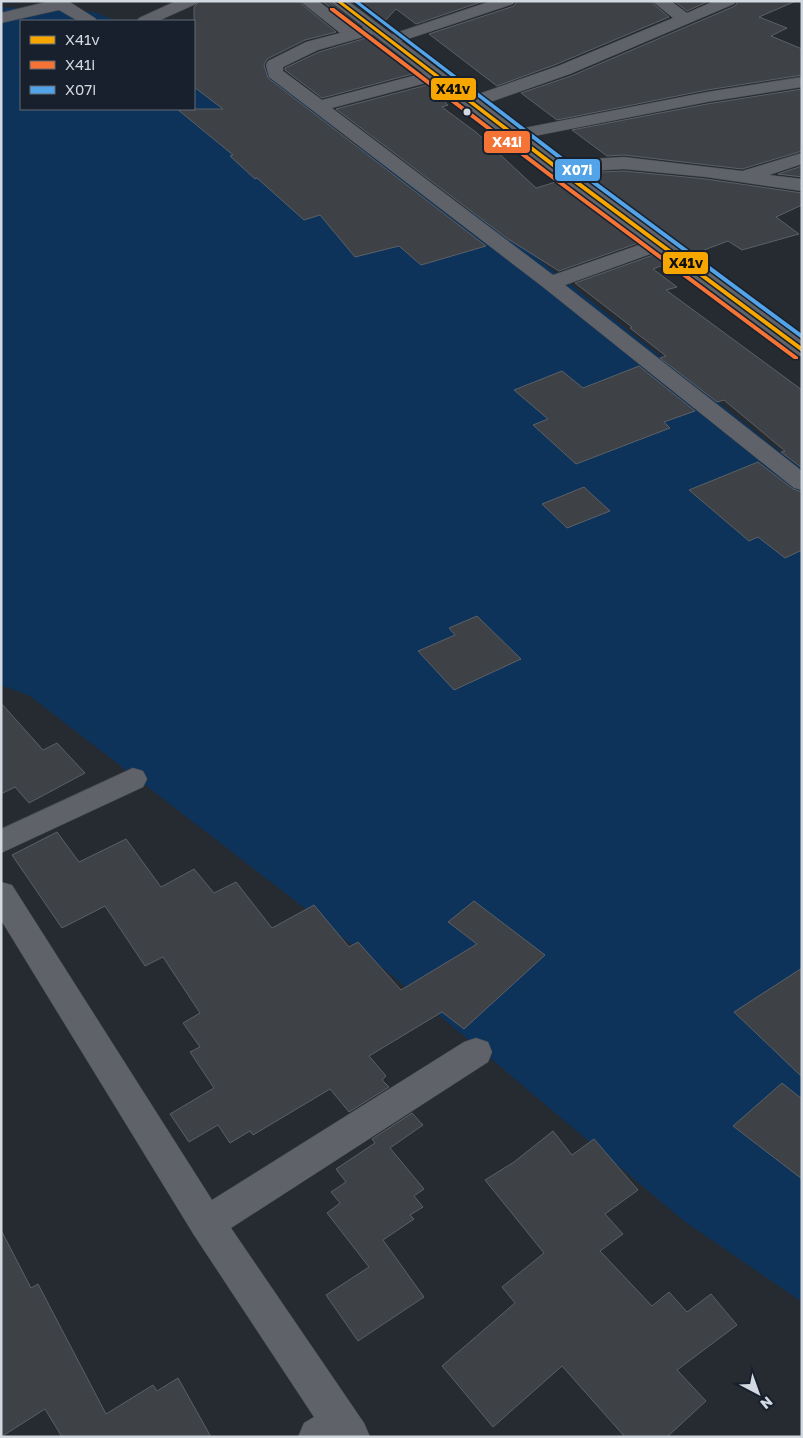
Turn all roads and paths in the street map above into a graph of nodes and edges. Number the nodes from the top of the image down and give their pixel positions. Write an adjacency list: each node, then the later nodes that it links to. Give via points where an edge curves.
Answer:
1 (190, 1): 11 (street)
2 (308, 1): 13 (street)
3 (338, 1): 12 (street)
4 (506, 1): 14 (street)
5 (660, 1): 9 (street)
6 (728, 1): 9 (street)
7 (60, 3): 8 (street); 10 (street)
8 (1, 18)
9 (685, 19): 17 (street, via 564,70)
10 (88, 20)
11 (147, 20)
12 (375, 29): 13 (street); 14 (street)
13 (353, 35): 18 (street, via 312,46 274,65 275,72)
14 (390, 40): 15 (street)
15 (435, 75): 17 (street); 18 (street)
16 (802, 82): 19 (street)
17 (473, 102): 19 (street)
18 (320, 106): 25 (street)
19 (514, 135): 21 (street)
20 (802, 158): 22 (street)
21 (556, 167): 22 (street, via 624,163); 24 (street)
22 (745, 176): 23 (street)
23 (802, 185)
24 (660, 244): 25 (street); 26 (street)
25 (550, 283): 27 (street)
26 (802, 350)
27 (802, 483)
28 (134, 779): 29 (street)
29 (1, 842)
30 (1, 894): 32 (street)
31 (476, 1052): 32 (street)
32 (207, 1223): 33 (street)
33 (336, 1432)

